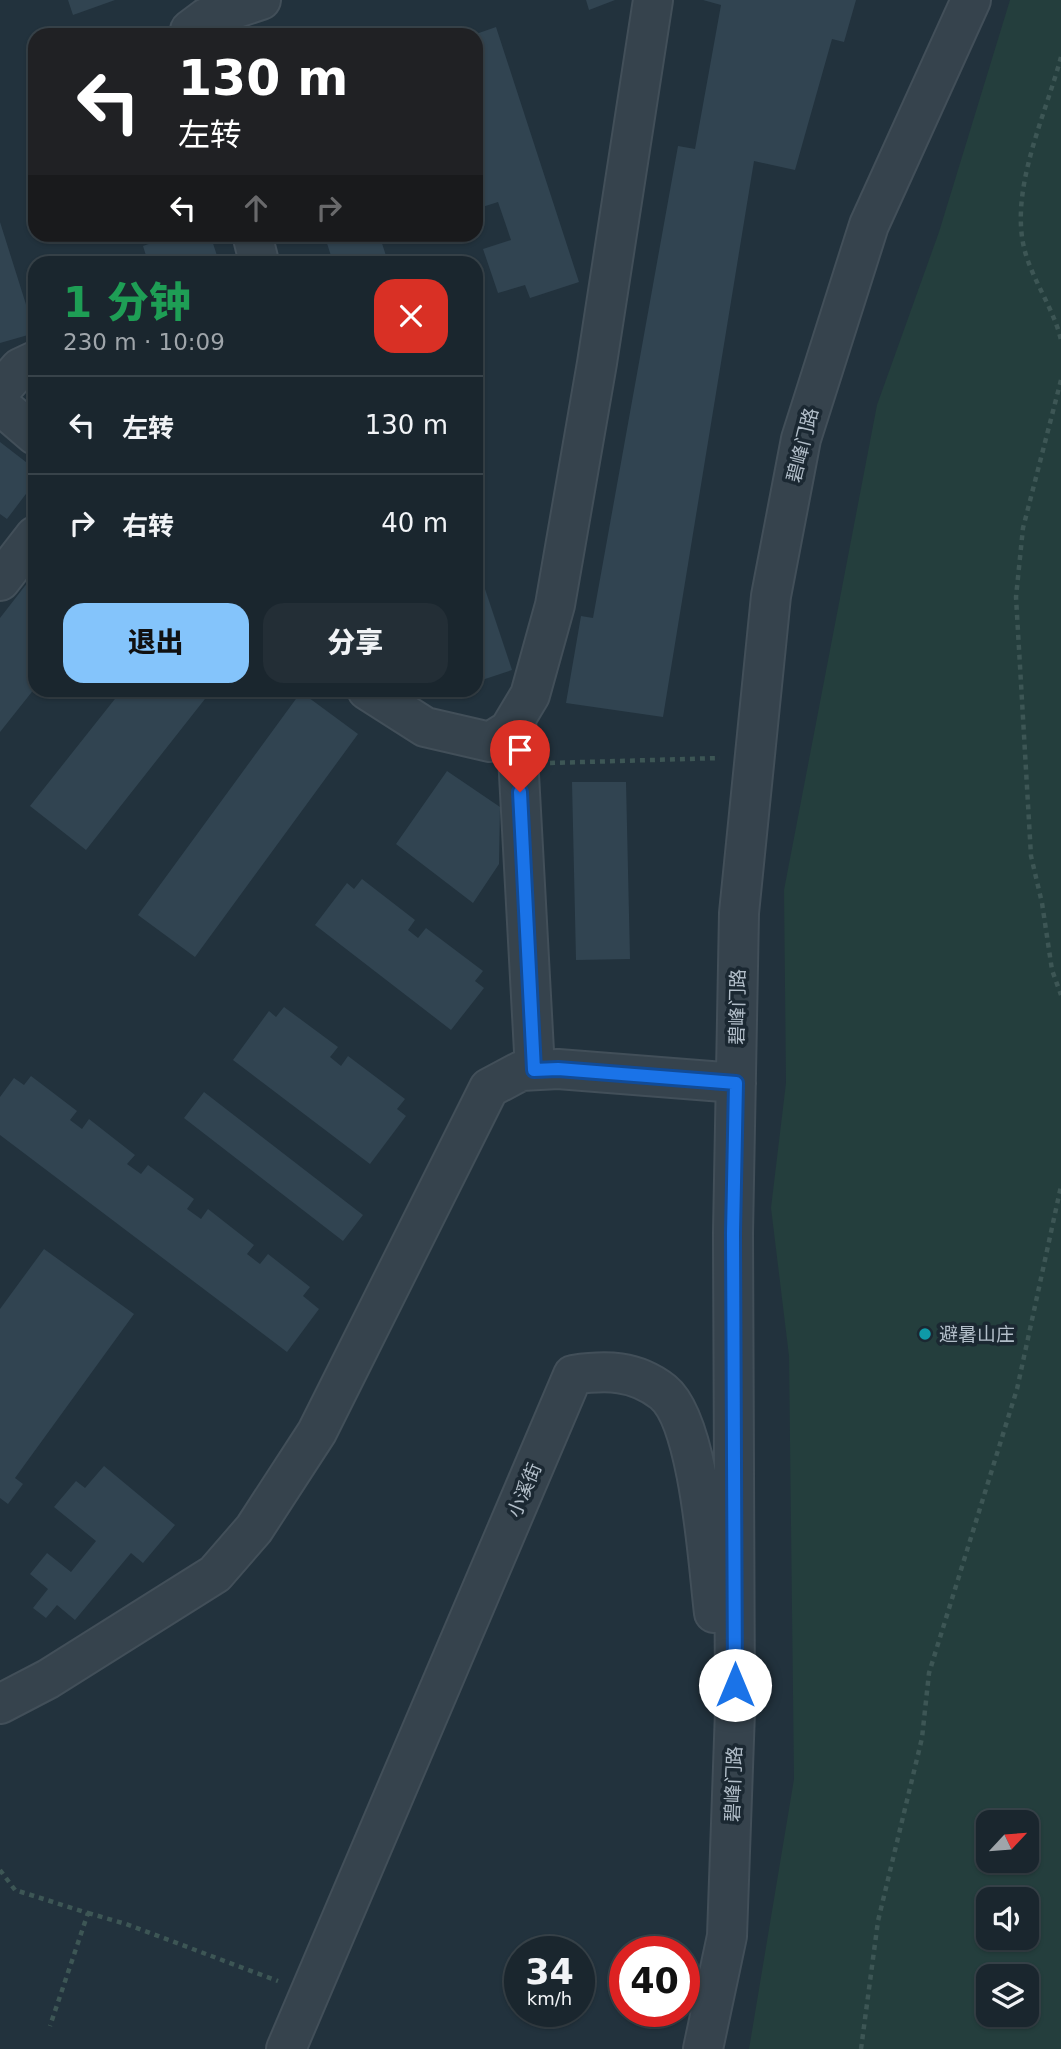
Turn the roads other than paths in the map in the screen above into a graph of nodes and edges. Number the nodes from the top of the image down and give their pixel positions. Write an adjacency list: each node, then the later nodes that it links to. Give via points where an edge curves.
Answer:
1 (261, 0): 4 (street, via 206,18)
2 (653, 0): 12 (street, via 555,605 530,695)
3 (971, 0): 14 (street, 碧峰门路, via 869,225 801,439 771,596 739,913)
4 (193, 28)
5 (28, 364): 6 (street)
6 (0, 391)
7 (0, 405): 8 (street)
8 (28, 429)
9 (28, 545): 10 (street)
10 (0, 581)
11 (378, 697): 12 (street, via 425,727 490,742 509,730)
12 (516, 719): 13 (street)
13 (534, 1070): 14 (street); 15 (street, via 489,1088 317,1432 254,1529 215,1574)
14 (736, 1083): 16 (street, 碧峰门路)
15 (0, 1704)
16 (733, 1768): 17 (street, 小溪街, via 688,1435 666,1394 639,1377 608,1370 573,1375); 18 (street, 碧峰门路, via 727,1936)
17 (286, 2049)
18 (703, 2049)

